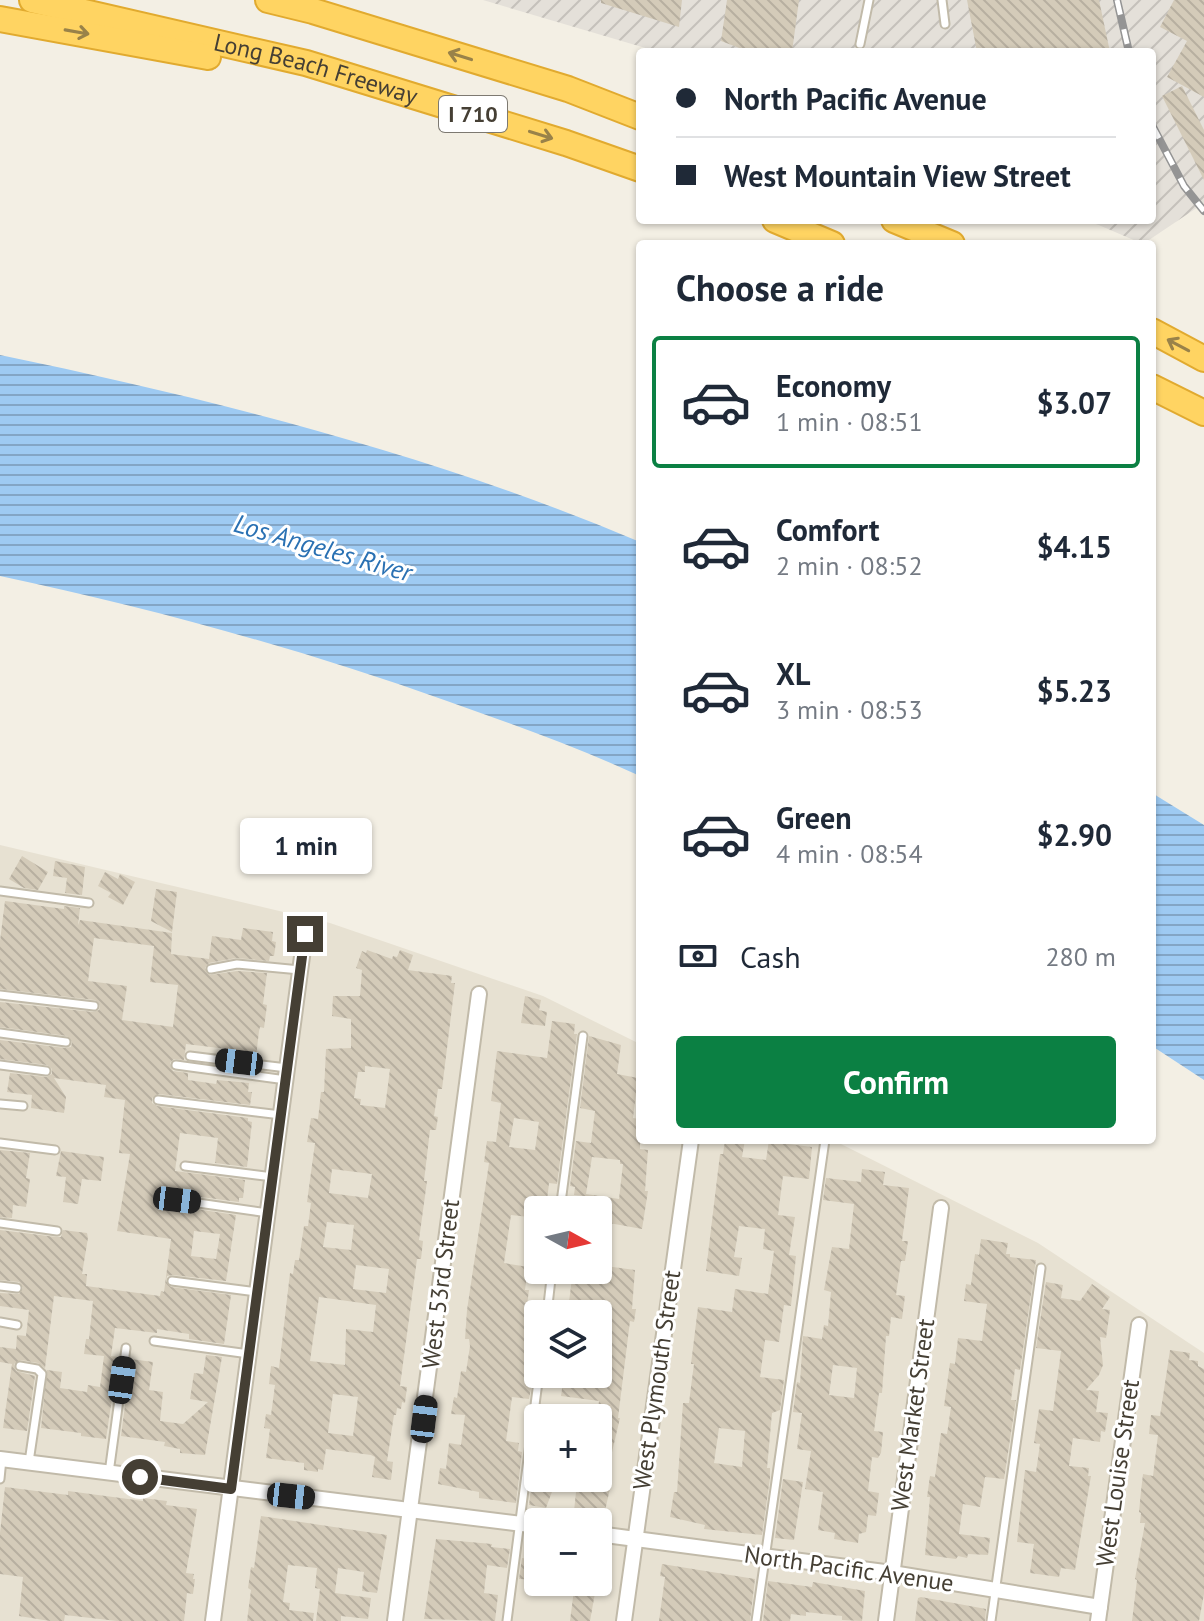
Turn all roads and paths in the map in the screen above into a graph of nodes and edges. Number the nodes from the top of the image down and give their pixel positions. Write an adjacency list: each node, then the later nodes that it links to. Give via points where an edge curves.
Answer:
1 (32, 0): 8 (highway, Long Beach Freeway / I 710)
2 (268, 0): 9 (highway, I 710, one-way to 2, via 568,89)
3 (869, 0): 7 (lane)
4 (942, 0): 6 (lane)
5 (0, 19): 8 (highway, one-way to 8, via 225,61)
6 (945, 24)
7 (860, 44)
8 (306, 63): 10 (highway, Long Beach Freeway / I 710, one-way to 10)
9 (636, 115)
10 (636, 168)
11 (784, 224): 13 (highway)
12 (904, 224): 14 (highway)
13 (822, 240)
14 (942, 240)
15 (1156, 333): 16 (highway, one-way to 15)
16 (1204, 359)
17 (1156, 389): 18 (highway)
18 (1204, 413)
19 (0, 891): 20 (lane)
20 (89, 903)
21 (305, 934): 23 (street)
22 (211, 969): 23 (lane, via 237,964)
23 (300, 970): 34 (street)
24 (479, 994): 69 (street, West 53rd Street)
25 (0, 995): 26 (lane)
26 (94, 1006)
27 (0, 1033): 29 (lane)
28 (583, 1036): 45 (lane)
29 (66, 1042)
30 (190, 1056): 34 (lane)
31 (0, 1065): 33 (lane)
32 (176, 1065): 34 (lane)
33 (46, 1071)
34 (286, 1074): 38 (street)
35 (158, 1100): 38 (lane)
36 (0, 1104): 37 (lane)
37 (23, 1106)
38 (281, 1115): 44 (street)
39 (0, 1143): 42 (lane)
40 (690, 1144): 73 (street, West Plymouth Street)
41 (824, 1144): 74 (lane)
42 (55, 1150)
43 (185, 1166): 44 (lane)
44 (273, 1177): 48 (street)
45 (562, 1196)
46 (177, 1200): 48 (lane)
47 (941, 1208): 75 (street, West Market Street)
48 (268, 1213): 55 (street)
49 (0, 1223): 50 (lane)
50 (57, 1231)
51 (1041, 1268): 76 (lane)
52 (172, 1281): 55 (lane)
53 (0, 1286): 54 (lane)
54 (17, 1288)
55 (257, 1292): 61 (street)
56 (0, 1322): 57 (lane)
57 (17, 1325)
58 (1139, 1325): 77 (street, West Louise Street)
59 (154, 1341): 61 (lane)
60 (126, 1348): 66 (lane)
61 (249, 1354): 68 (street)
62 (20, 1366): 65 (lane, via 42,1374)
63 (537, 1388): 70 (lane)
64 (1, 1459): 65 (street); 67 (lane)
65 (29, 1462): 66 (street)
66 (109, 1473): 68 (street)
67 (0, 1479)
68 (231, 1489): 69 (street); 78 (street)
69 (412, 1510): 70 (street); 79 (street, West 53rd Street)
70 (519, 1524): 71 (street); 80 (lane)
71 (524, 1525)
72 (612, 1536): 73 (street, North Pacific Avenue)
73 (635, 1539): 74 (street, North Pacific Avenue); 81 (street, West Plymouth Street)
74 (765, 1556): 75 (street, North Pacific Avenue); 82 (lane)
75 (892, 1573): 76 (street, North Pacific Avenue); 83 (street, West Market Street)
76 (995, 1590): 77 (street, North Pacific Avenue); 84 (lane)
77 (1099, 1614)
78 (213, 1621)
79 (395, 1621)
80 (507, 1621)
81 (624, 1621)
82 (756, 1621)
83 (886, 1621)
84 (991, 1621)

